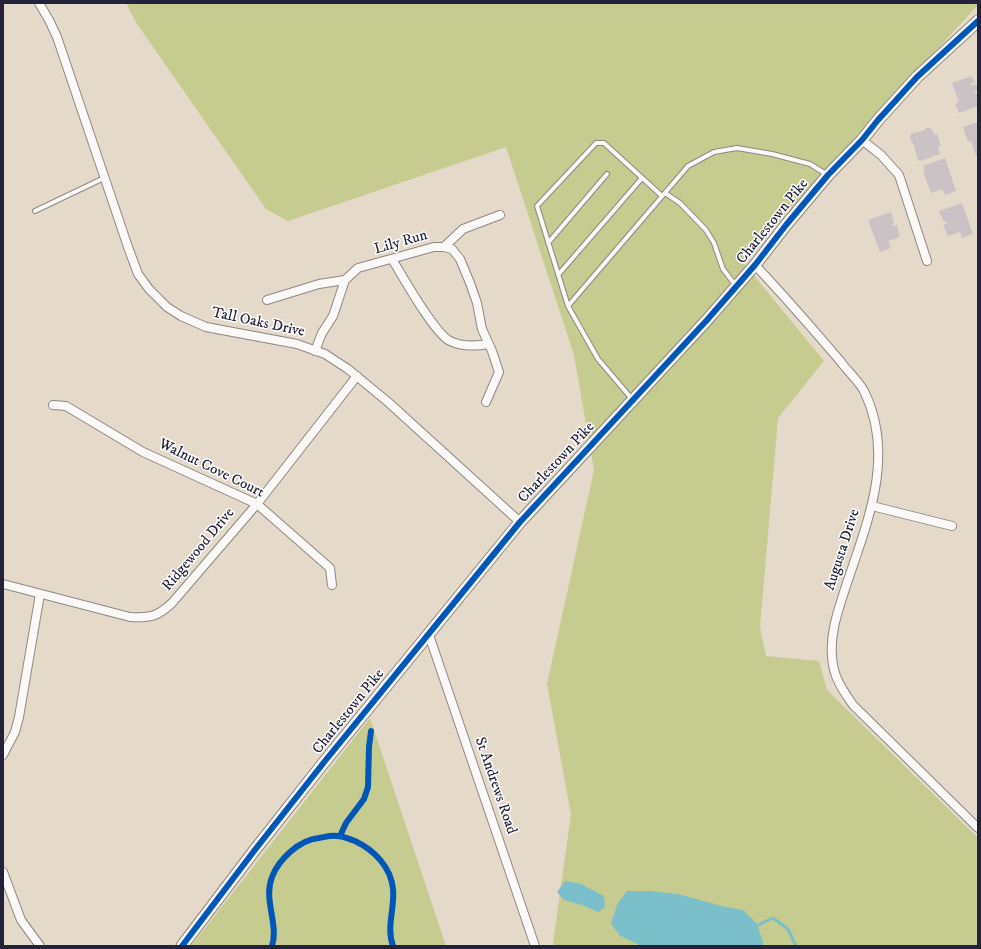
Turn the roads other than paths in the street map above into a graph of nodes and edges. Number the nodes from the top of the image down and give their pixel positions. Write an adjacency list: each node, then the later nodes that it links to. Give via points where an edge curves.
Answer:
1 (40, 3): 6 (street, Tall Oaks Drive, via 57,37)
2 (978, 23): 3 (street, Charlestown Pike, via 917,77)
3 (862, 140): 5 (street, Charlestown Pike); 14 (street, via 882,155 899,175)
4 (607, 174): 11 (lane)
5 (828, 175): 8 (lane, via 810,164 738,148 714,152 688,166); 15 (street, Charlestown Pike)
6 (104, 178): 9 (lane); 22 (street, Tall Oaks Drive, via 138,274 167,307 206,327 297,344)
7 (642, 178): 8 (lane); 11 (lane, via 604,143 596,143 537,206); 16 (lane)
8 (663, 195): 18 (lane, via 680,203 706,230 714,243 723,269); 20 (lane)
9 (35, 211)
10 (500, 215): 12 (street, via 463,229)
11 (548, 243): 16 (lane)
12 (444, 247): 13 (street, Lily Run, via 419,250); 21 (street, Lily Run, via 452,249 460,259)
13 (392, 259): 17 (street, Lily Run, via 358,268); 21 (street, via 421,306 439,331 450,341 473,347)
14 (927, 261)
15 (755, 265): 18 (street, Charlestown Pike); 28 (street, Augusta Drive, via 808,323 864,392 875,424 878,448 878,470)
16 (558, 275): 20 (lane)
17 (345, 280): 19 (street, via 319,284); 22 (street, via 333,316 322,333)
18 (736, 286): 24 (street, Charlestown Pike)
19 (267, 300)
20 (568, 306): 24 (lane, via 598,359)
21 (489, 344): 25 (street, Lily Run, via 498,372)
22 (315, 351): 23 (street, Tall Oaks Drive, via 325,354)
23 (357, 376): 27 (street, Ridgewood Drive); 29 (street, Tall Oaks Drive)
24 (633, 400): 29 (street, Charlestown Pike)
25 (486, 402)
26 (53, 405): 27 (street, Walnut Cove Court, via 66,406 143,452)
27 (257, 504): 32 (street, Walnut Cove Court, via 330,568); 33 (street, Ridgewood Drive, via 172,603 157,615 130,617)
28 (872, 506): 30 (street); 36 (street, Augusta Drive, via 836,618 832,657 838,684 853,705)
29 (520, 522): 34 (street, Charlestown Pike)
30 (952, 526)
31 (3, 584): 33 (street, Ridgewood Drive)
32 (332, 585)
33 (40, 594): 35 (street, via 16,732)
34 (429, 635): 39 (street, Charlestown Pike, via 325,761); 40 (street, St Andrews Road)
35 (3, 755)
36 (978, 828)
37 (3, 872): 38 (street, via 20,920)
38 (37, 945)
39 (182, 946)
40 (535, 946)

